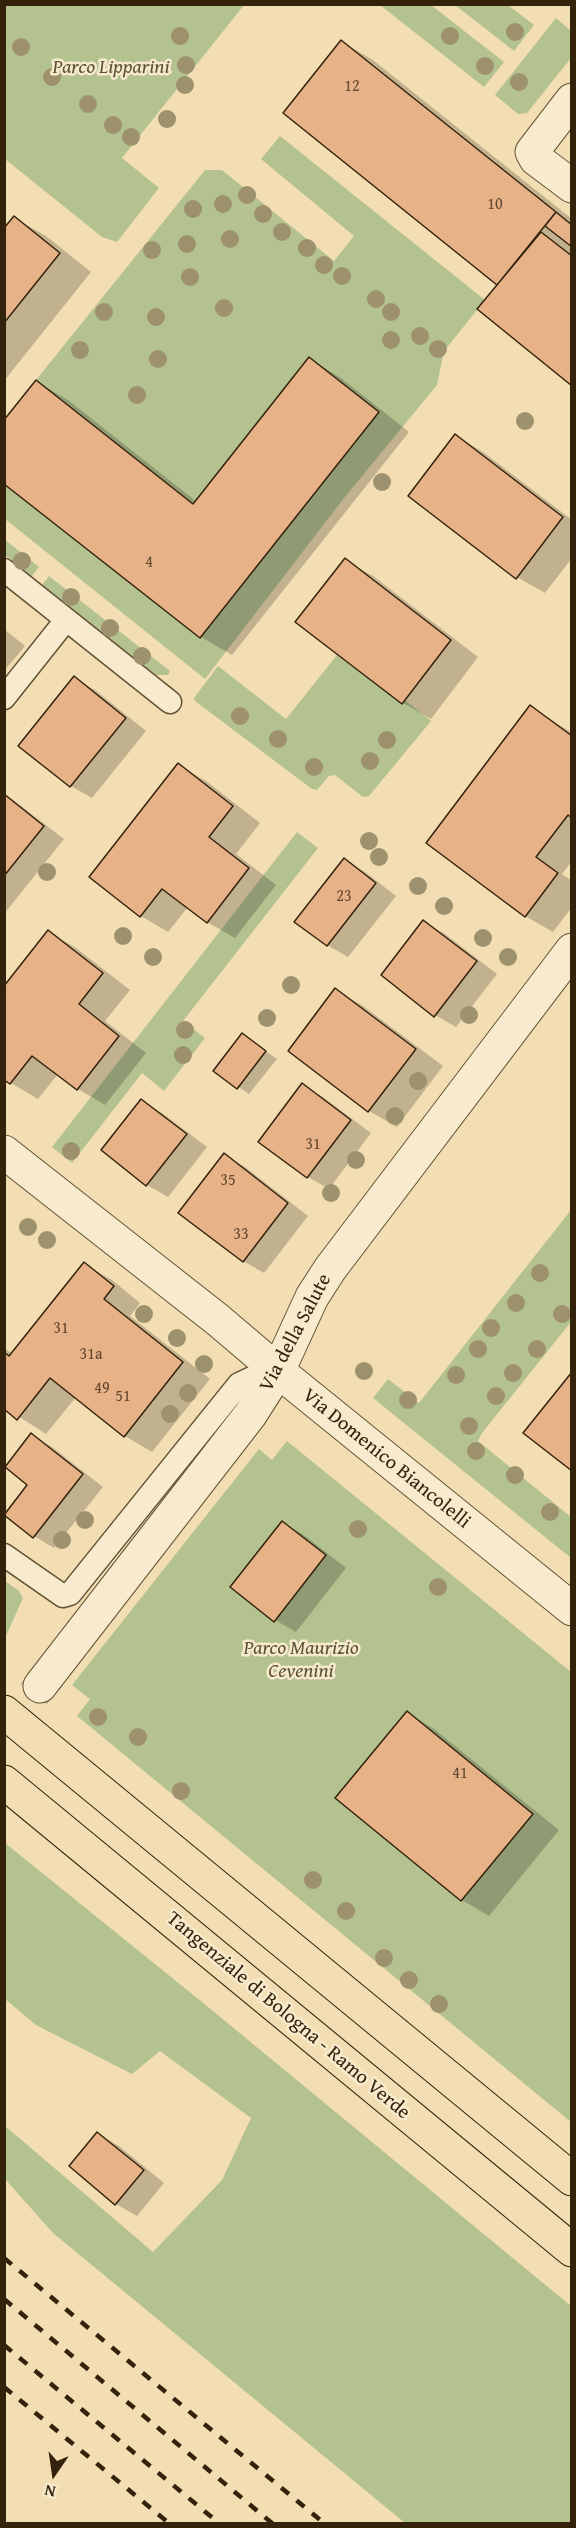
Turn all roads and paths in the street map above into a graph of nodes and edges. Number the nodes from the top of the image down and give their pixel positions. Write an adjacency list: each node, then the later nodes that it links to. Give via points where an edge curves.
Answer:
1 (572, 100): 2 (street, via 532,152)
2 (572, 186)
3 (4, 570): 4 (lane)
4 (66, 620): 5 (lane); 6 (lane)
5 (4, 698)
6 (170, 702)
7 (572, 950): 9 (street, Via della Salute, via 330,1269 312,1297)
8 (4, 1152): 9 (street, Via Domenico Biancolelli)
9 (278, 1371): 10 (lane, via 239,1384 70,1594 63,1596); 11 (street, Via Domenico Biancolelli); 12 (street, Via della Salute, via 250,1415)
10 (4, 1555)
11 (572, 1609)
12 (40, 1686)
13 (4, 1712): 15 (highway)
14 (4, 1782): 16 (highway, Tangenziale di Bologna - Ramo Verde)
15 (572, 2179)
16 (572, 2250)

